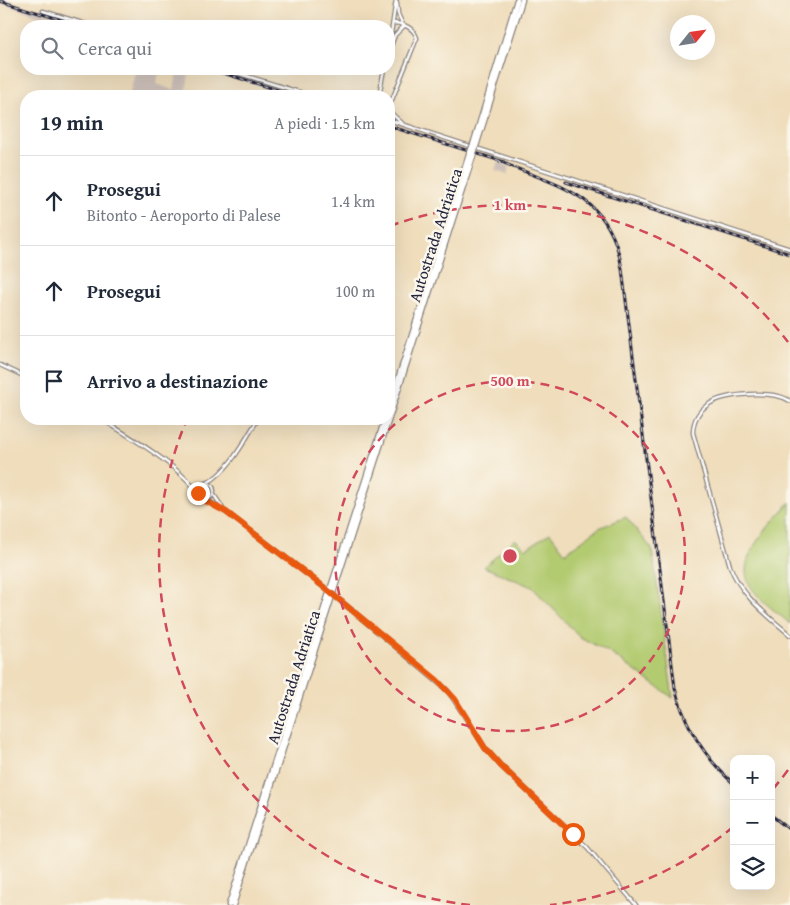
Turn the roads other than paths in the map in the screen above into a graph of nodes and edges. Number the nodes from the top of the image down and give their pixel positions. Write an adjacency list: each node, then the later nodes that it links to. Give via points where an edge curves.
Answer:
1 (396, 0): 6 (main road); 8 (main road)
2 (517, 0): 18 (highway, Autostrada Adriatica)
3 (522, 0): 18 (highway, Autostrada Adriatica)
4 (43, 11): 5 (main road)
5 (72, 20)
6 (393, 20)
7 (395, 24): 8 (main road)
8 (404, 26): 9 (main road); 14 (main road, via 412,29 417,38)
9 (395, 35)
10 (244, 75): 12 (main road)
11 (383, 75): 13 (main road)
12 (292, 90)
13 (380, 90)
14 (395, 94)
15 (395, 117): 17 (main road)
16 (395, 122): 17 (main road)
17 (405, 125): 20 (main road)
18 (475, 142): 19 (highway, Autostrada Adriatica, bridge)
19 (471, 156): 23 (highway, Autostrada Adriatica); 24 (highway, Autostrada Adriatica)
20 (790, 249)
21 (0, 365): 22 (main road)
22 (20, 373)
23 (395, 390)
24 (395, 395)
25 (790, 401): 39 (main road, via 766,393 713,402 701,410 693,433 730,566 738,584)
26 (111, 425): 31 (main road, via 143,445)
27 (254, 425): 30 (main road)
28 (383, 425): 40 (highway, Autostrada Adriatica)
29 (386, 425): 41 (highway, Autostrada Adriatica)
30 (216, 477): 32 (main road); 34 (main road)
31 (190, 483): 33 (main road); 35 (main road)
32 (207, 483): 33 (main road); 34 (main road)
33 (201, 485): 35 (main road)
34 (212, 486): 36 (main road)
35 (198, 493): 37 (main road)
36 (214, 495): 37 (main road); 38 (main road)
37 (205, 500): 38 (main road)
38 (226, 512): 42 (main road, bridge, via 320,584 448,691 485,748 587,847)
39 (790, 635)
40 (229, 905)
41 (233, 905)
42 (636, 905)

